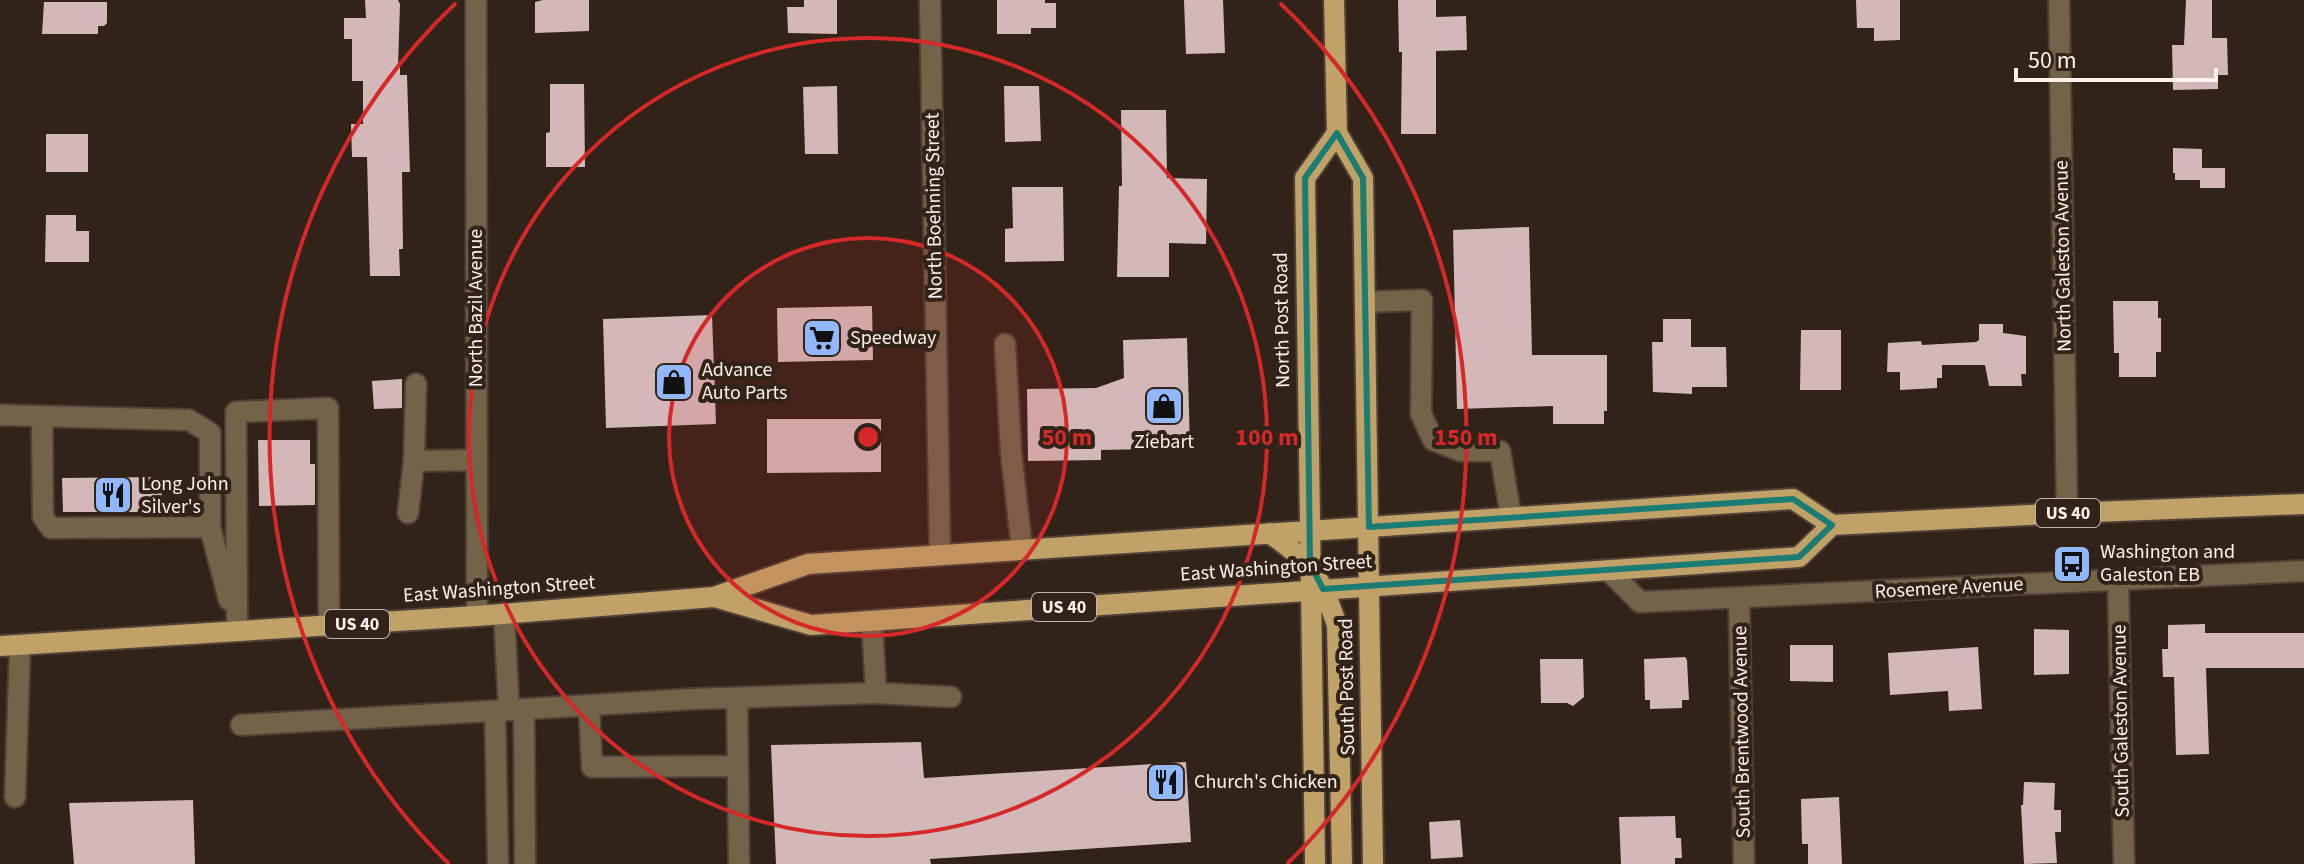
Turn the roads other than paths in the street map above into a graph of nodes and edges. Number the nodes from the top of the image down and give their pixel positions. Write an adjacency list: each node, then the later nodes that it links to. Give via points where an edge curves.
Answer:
1 (476, 0): 11 (street, North Bazil Avenue)
2 (930, 0): 23 (street, North Boehning Street)
3 (1334, 0): 5 (main road)
4 (2059, 0): 15 (street, North Galeston Avenue)
5 (1337, 133): 6 (main road, via 1363,178); 20 (main road, North Post Road, via 1305,178)
6 (1365, 302): 16 (street, via 1422,300 1421,414 1433,440 1461,451 1500,451); 19 (main road)
7 (1005, 344): 22 (street)
8 (416, 384): 12 (street)
9 (0, 415): 10 (street)
10 (42, 418): 18 (street, via 189,420 200,426 210,433); 18 (street, via 43,517 51,528)
11 (476, 460): 12 (street); 33 (street, North Bazil Avenue)
12 (414, 461): 14 (street)
13 (2304, 504): 15 (main road, US 40)
14 (408, 513)
15 (2067, 513): 17 (main road, US 40)
16 (1511, 517): 17 (main road, East Washington Street / US 40, via 1793,499); 19 (main road, East Washington Street / US 40)
17 (1832, 525): 25 (main road, East Washington Street / US 40, via 1799,557)
18 (210, 527): 36 (street)
19 (1369, 527): 20 (main road, East Washington Street / US 40); 28 (main road, South Post Road)
20 (1308, 530): 21 (main road, East Washington Street / US 40); 24 (main road, North Post Road)
21 (1269, 533): 22 (main road, East Washington Street / US 40); 24 (main road)
22 (1022, 549): 23 (main road, East Washington Street / US 40)
23 (940, 555): 30 (main road, East Washington Street / US 40, via 808,564)
24 (1310, 564): 29 (main road, South Post Road)
25 (1608, 570): 28 (main road, East Washington Street / US 40); 31 (street, Rosemere Avenue, via 1640,602)
26 (2304, 571): 27 (street, Rosemere Avenue)
27 (2118, 579): 31 (street, Rosemere Avenue); 53 (street, South Galeston Avenue)
28 (1370, 586): 29 (main road, East Washington Street / US 40); 51 (main road, South Post Road)
29 (1317, 589): 34 (main road, East Washington Street / US 40); 49 (main road, South Post Road); 50 (main road, via 1337,625)
30 (714, 597): 32 (main road, East Washington Street / US 40); 34 (main road, East Washington Street / US 40, via 811,625)
31 (1739, 599): 52 (street, South Brentwood Avenue)
32 (504, 614): 33 (main road, East Washington Street / US 40); 42 (street)
33 (477, 616): 35 (main road, East Washington Street / US 40)
34 (872, 621): 38 (street)
35 (329, 625): 36 (main road, East Washington Street / US 40); 36 (street, via 328,408 236,412)
36 (237, 631): 37 (main road, East Washington Street / US 40)
37 (10, 645): 45 (street)
38 (876, 693): 39 (street); 40 (street)
39 (951, 697)
40 (737, 698): 41 (street); 44 (street)
41 (589, 706): 42 (street); 44 (street, via 592,767)
42 (509, 710): 43 (street); 46 (street); 47 (street)
43 (241, 725)
44 (737, 766): 48 (street)
45 (15, 797)
46 (498, 864)
47 (525, 864)
48 (739, 864)
49 (1315, 864)
50 (1342, 864)
51 (1373, 864)
52 (1744, 864)
53 (2124, 864)

